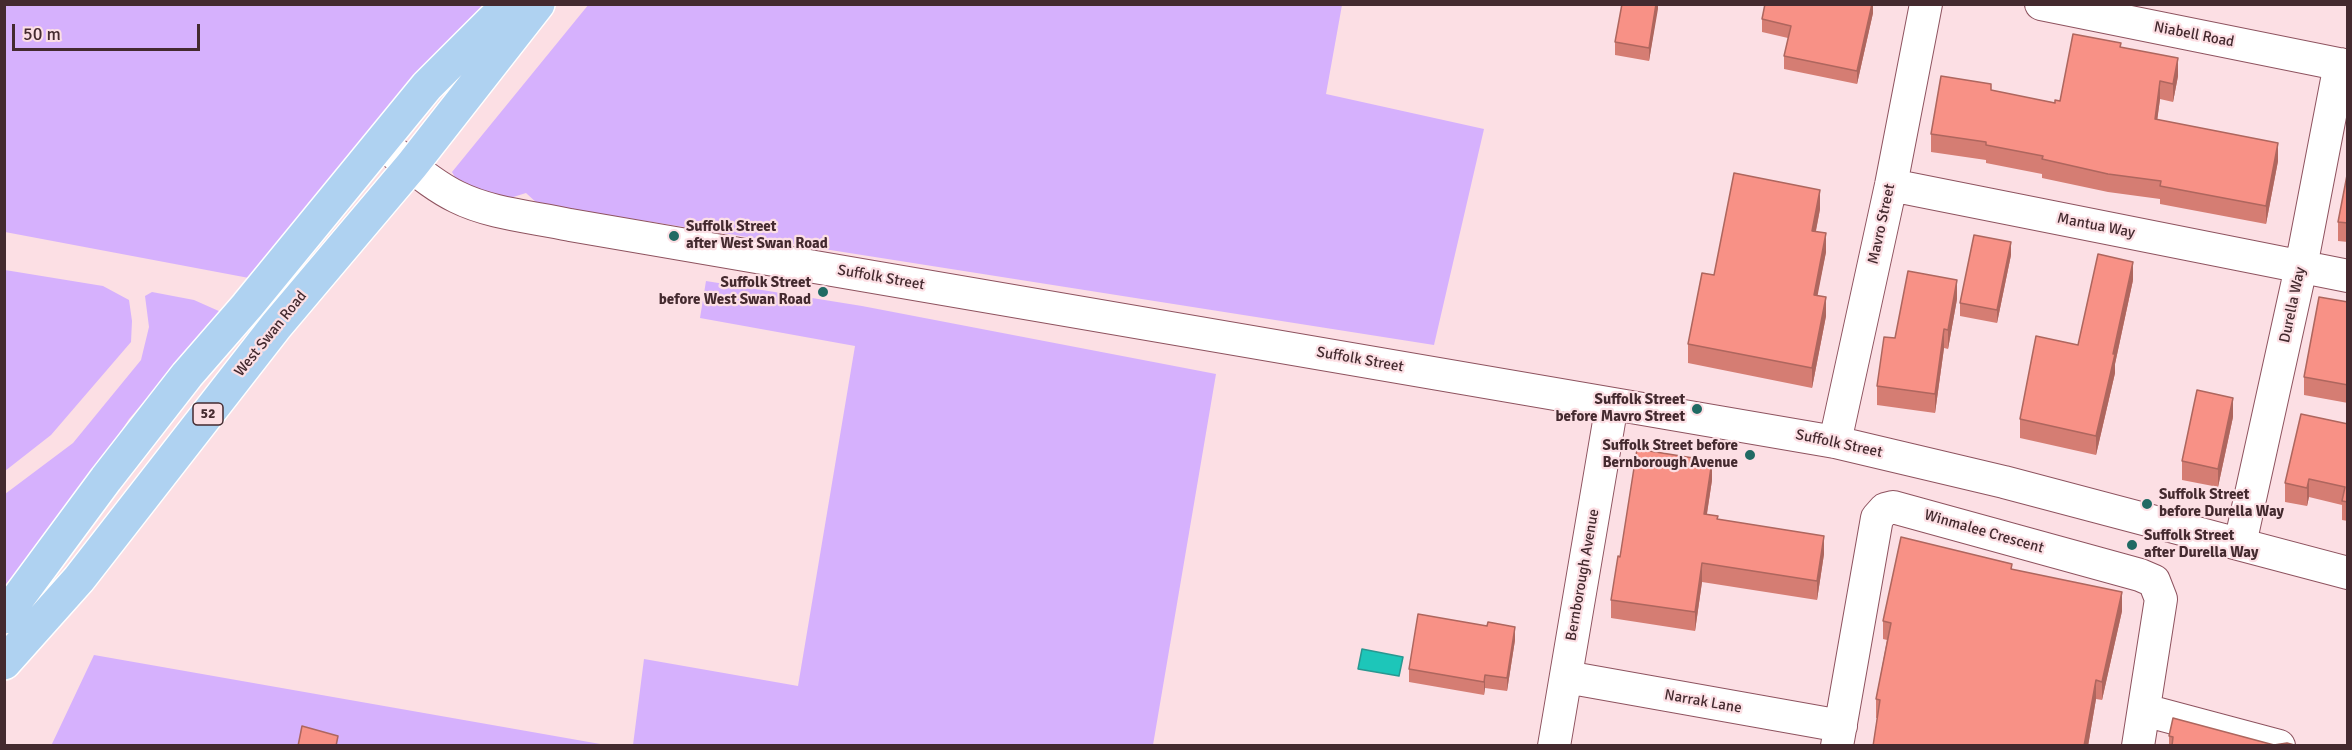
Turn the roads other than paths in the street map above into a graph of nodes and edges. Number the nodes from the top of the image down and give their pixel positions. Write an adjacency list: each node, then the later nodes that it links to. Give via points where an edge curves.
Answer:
1 (509, 4): 6 (main road, 52, via 427,86)
2 (538, 4): 7 (main road, West Swan Road / 52)
3 (1926, 4): 8 (street, Mavro Street)
4 (2041, 4): 5 (street, Niabell Road)
5 (2344, 65): 9 (street, Durella Way)
6 (381, 143): 7 (street, Suffolk Street); 15 (main road, 52, via 187,375)
7 (412, 165): 11 (street, Suffolk Street, via 467,201 570,225); 16 (main road, West Swan Road / 52, via 276,326 80,579)
8 (1891, 185): 9 (street, Mantua Way); 12 (street, Mavro Street)
9 (2301, 267): 10 (street, Mantua Way); 13 (street, Durella Way)
10 (2348, 276)
11 (1612, 404): 12 (street, Suffolk Street); 17 (street, Bernborough Avenue)
12 (1835, 442): 13 (street, Suffolk Street)
13 (2240, 544): 14 (street, Suffolk Street)
14 (2348, 573)
15 (4, 616)
16 (4, 663)
17 (1566, 677): 19 (street, Narrak Lane); 20 (street, Bernborough Avenue)
18 (2144, 710): 19 (street, Winmalee Crescent, via 2162,599 2154,581 1893,507 1877,518); 21 (street, Winmalee Crescent); 22 (street)
19 (1839, 736)
20 (1554, 746)
21 (2138, 746)
22 (2279, 746)

